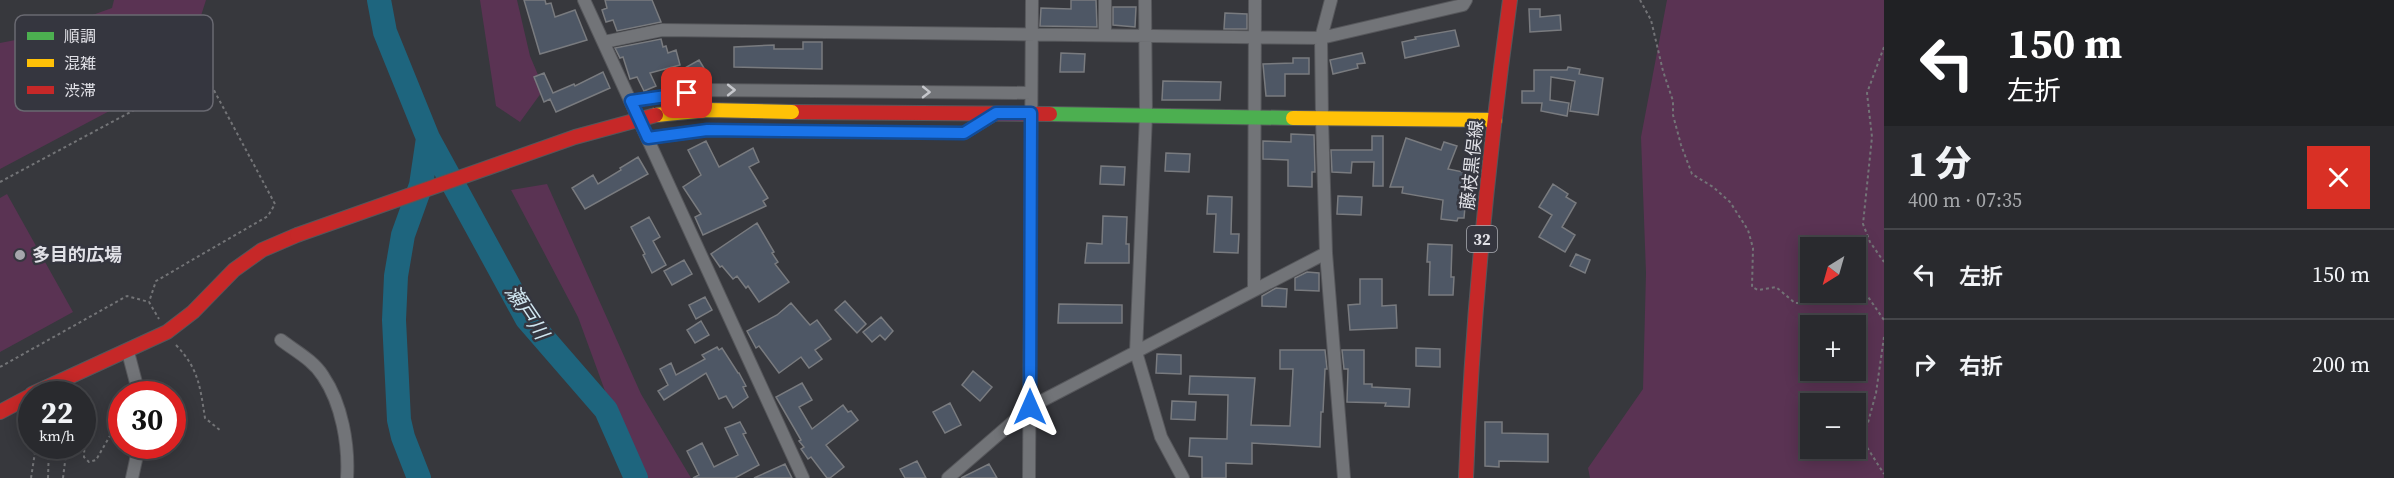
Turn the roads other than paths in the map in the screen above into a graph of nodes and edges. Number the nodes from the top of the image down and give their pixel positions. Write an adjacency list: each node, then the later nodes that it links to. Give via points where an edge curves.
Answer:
1 (584, 0): 14 (street)
2 (1032, 0): 9 (street)
3 (1105, 0): 10 (street)
4 (1145, 0): 11 (street)
5 (1255, 0): 12 (street)
6 (1331, 0): 13 (street)
7 (1466, 0): 13 (street, via 1463,5)
8 (1510, 0): 22 (street, 藤枝黒俣線 / 32)
9 (1032, 34): 10 (street); 14 (street, via 662,30); 15 (street)
10 (1105, 35): 11 (street)
11 (1144, 36): 12 (street); 19 (street)
12 (1254, 37): 13 (street); 20 (street)
13 (1321, 39): 21 (street)
14 (604, 42): 16 (street)
15 (1031, 93): 16 (street, one-way to 15, via 706,90); 18 (street)
16 (631, 101): 23 (street)
17 (996, 113): 18 (street); 23 (street, via 964,133 707,130); 27 (street, bridge, via 708,110 643,117 575,137 262,250 234,270 168,332)
18 (1031, 113): 19 (street); 32 (street)
19 (1146, 115): 20 (street); 28 (street)
20 (1255, 116): 21 (street); 25 (street)
21 (1322, 119): 22 (street); 24 (street)
22 (1494, 120): 42 (street, 藤枝黒俣線 / 32, via 1472,345)
23 (648, 138): 37 (street)
24 (1326, 253): 25 (street); 41 (street)
25 (1254, 289): 28 (street)
26 (281, 340): 36 (street, via 323,376 345,436)
27 (128, 352): 29 (street); 30 (street)
28 (1136, 352): 32 (street); 40 (street, via 1161,436)
29 (63, 381)
30 (136, 381)
31 (18, 402): 33 (street)
32 (1030, 407): 38 (street); 39 (street)
33 (0, 412)
34 (136, 459): 35 (street)
35 (132, 478)
36 (347, 478)
37 (803, 478)
38 (948, 478)
39 (1029, 478)
40 (1184, 478)
41 (1344, 478)
42 (1466, 478)

